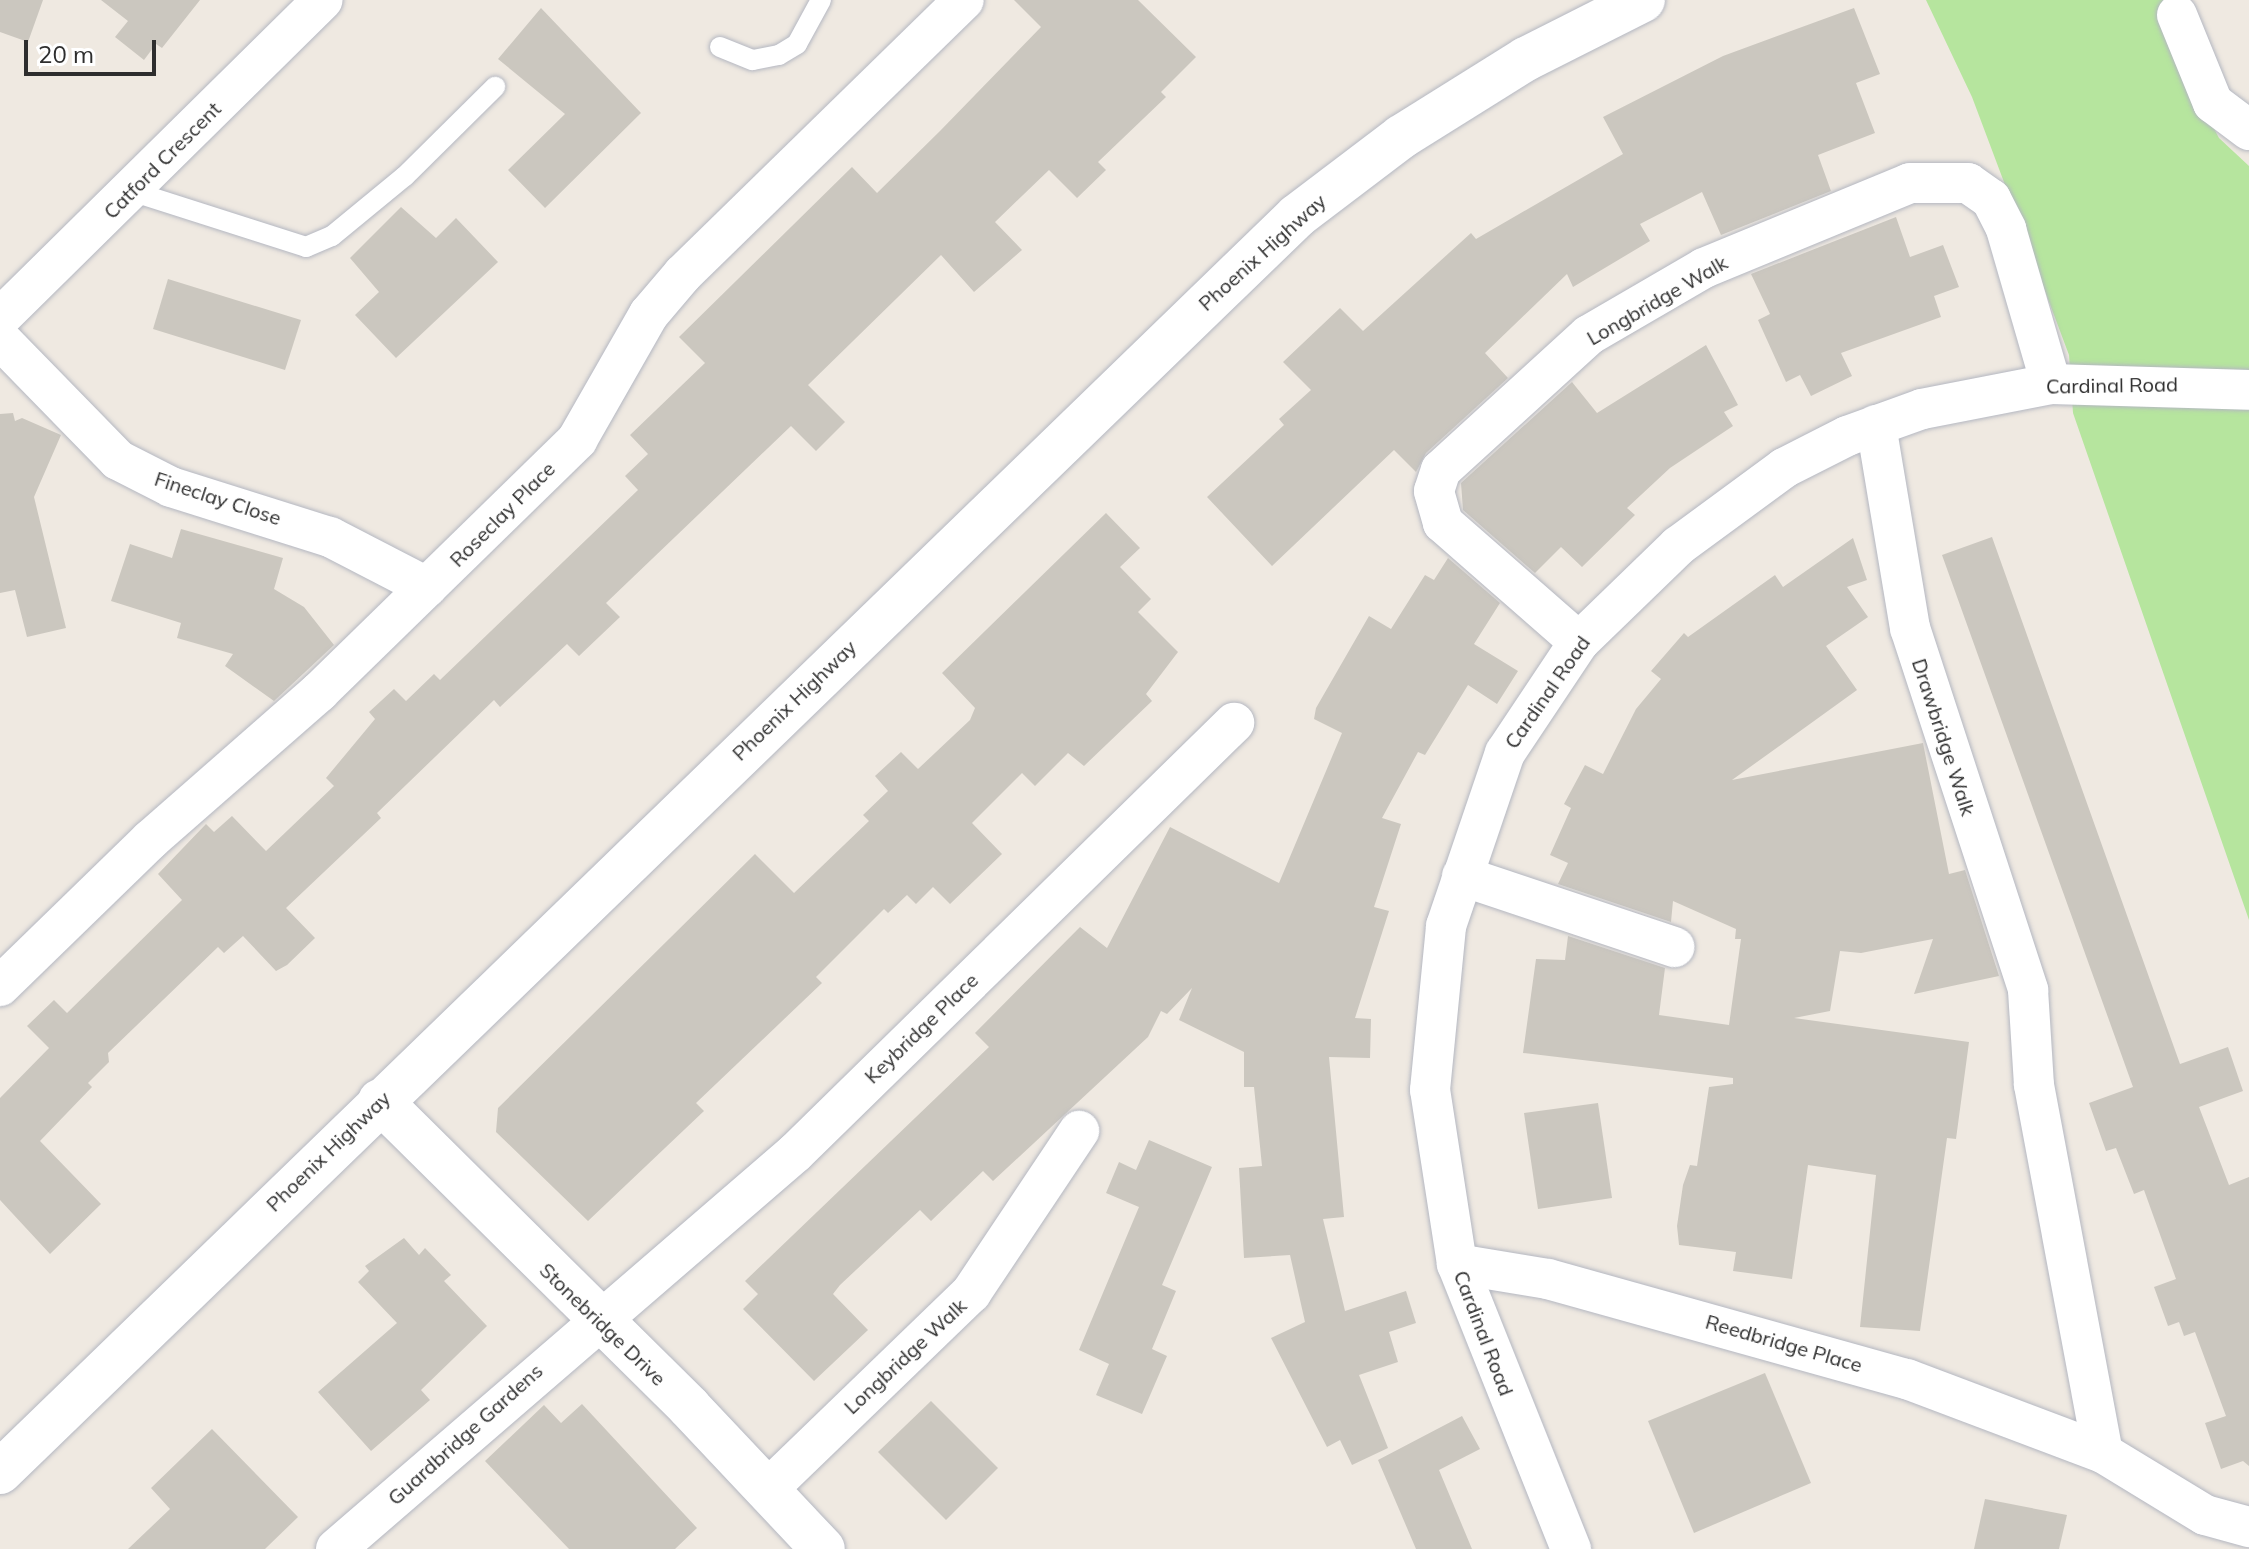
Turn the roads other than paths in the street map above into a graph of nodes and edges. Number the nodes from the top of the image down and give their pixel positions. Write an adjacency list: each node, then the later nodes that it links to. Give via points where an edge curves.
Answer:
1 (322, 0): 9 (street, Catford Crescent)
2 (821, 0): 6 (lane, via 797,44 779,55 753,60)
3 (1643, 0): 21 (main road, Phoenix Highway, via 1526,59 1414,129 1297,216)
4 (959, 2): 15 (street, Roseclay Place, via 683,274 649,314 577,440)
5 (2177, 15): 8 (street, via 2213,103)
6 (720, 47)
7 (495, 87): 9 (lane, via 405,176 332,236 306,247)
8 (2249, 130)
9 (131, 191): 10 (street, Catford Crescent)
10 (0, 318)
11 (0, 339): 15 (street, Fineclay Close, via 118,460 171,487 330,537)
12 (2051, 384): 13 (street, Cardinal Road); 14 (street, Cardinal Road, via 1950,402); 16 (street, Longbridge Walk, via 2006,229 1991,199 1968,183 1910,183 1704,268 1589,335 1441,470 1434,491 1443,523)
13 (2249, 390)
14 (1876, 425): 16 (street, Cardinal Road, via 1784,468 1678,546); 25 (street, Drawbridge Walk, via 1910,628 2028,990 2034,1085)
15 (427, 587): 20 (street, Roseclay Place)
16 (1579, 642): 18 (street, Cardinal Road, via 1505,753)
17 (1234, 723): 24 (street, Keybridge Place, via 795,1153 645,1288)
18 (1462, 876): 19 (street); 23 (street, Cardinal Road, via 1436,992 1430,1090)
19 (1674, 947)
20 (0, 986)
21 (380, 1101): 24 (main road, Stonebridge Drive); 26 (main road, Phoenix Highway)
22 (1079, 1131): 27 (street, Longbridge Walk, via 971,1293)
23 (1457, 1264): 25 (street, Reedbridge Place, via 1548,1279 1825,1353); 31 (street, Cardinal Road)
24 (597, 1321): 27 (main road, Stonebridge Drive); 29 (street, Guardbridge Gardens)
25 (2103, 1453): 28 (street, Reedbridge Place, via 2205,1515)
26 (0, 1472)
27 (769, 1488): 30 (main road, Stonebridge Drive)
28 (2249, 1527)
29 (336, 1549)
30 (823, 1549)
31 (1571, 1549)

